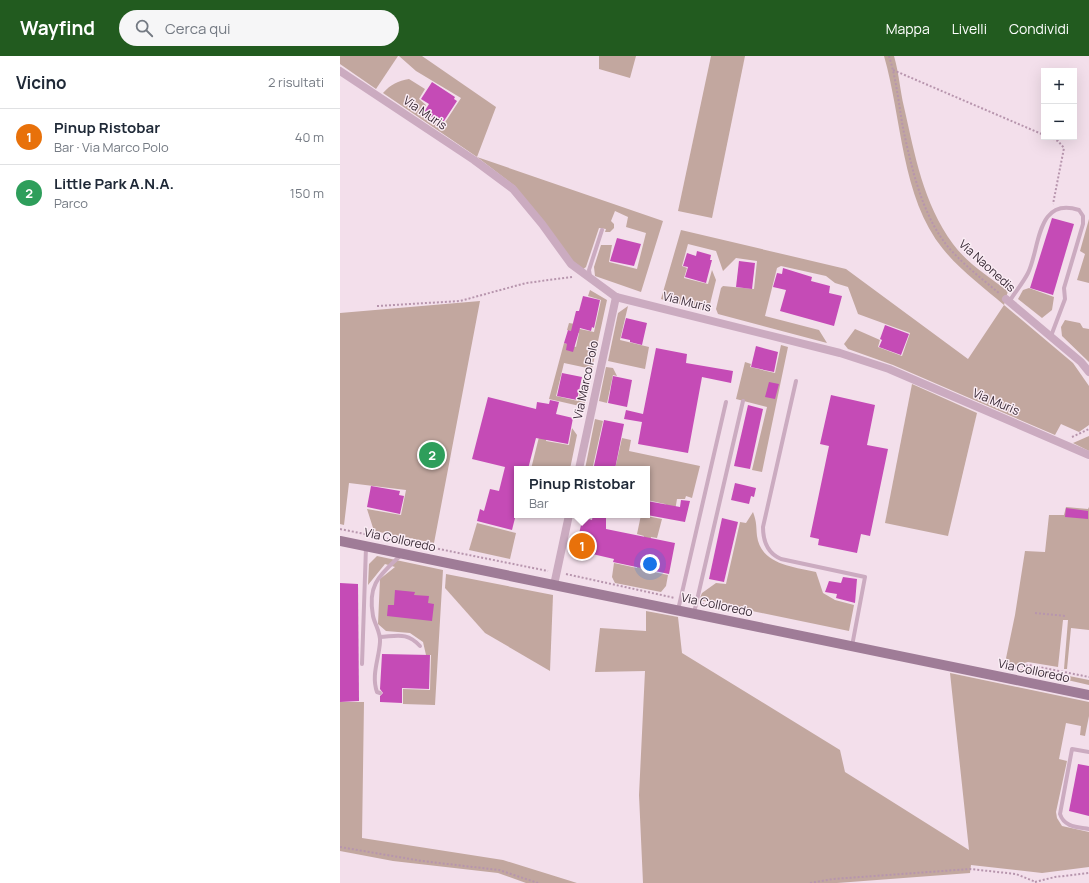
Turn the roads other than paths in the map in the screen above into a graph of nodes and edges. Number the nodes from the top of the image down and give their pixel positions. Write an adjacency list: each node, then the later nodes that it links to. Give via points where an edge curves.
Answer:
1 (340, 71): 3 (street, Via Muris, via 513,189 571,264)
2 (602, 230): 3 (lane, via 589,270)
3 (591, 279): 4 (street, Via Muris)
4 (616, 296): 11 (street, Via Muris, via 875,364); 12 (street, Via Marco Polo)
5 (1007, 301): 6 (street, Via Naonedis); 6 (lane, via 1028,273 1043,224 1051,212 1065,208 1079,210 1083,216 1083,224 1064,288 1065,299)
6 (1051, 336): 7 (street, Via Naonedis)
7 (1089, 372)
8 (796, 381): 22 (lane, via 763,527 764,538 771,552 781,559 865,577)
9 (743, 401): 19 (lane)
10 (726, 402): 18 (lane)
11 (1089, 455)
12 (580, 466)
13 (568, 518): 17 (street)
14 (340, 541): 15 (main road, Via Colloredo)
15 (366, 546): 16 (main road, Via Colloredo); 23 (lane)
16 (403, 554): 17 (main road, Via Colloredo); 20 (lane, via 376,581 372,596 373,616)
17 (554, 585): 18 (main road, Via Colloredo)
18 (678, 610): 19 (main road, Via Colloredo)
19 (693, 614): 22 (main road, Via Colloredo)
20 (380, 637): 21 (lane, via 405,636); 24 (lane, via 375,667 375,688)
21 (420, 646)
22 (852, 646): 25 (main road, Via Colloredo)
23 (362, 664)
24 (380, 693)
25 (1089, 695)
26 (1089, 752): 27 (lane, via 1072,749 1060,814 1071,826)
27 (1089, 829)

